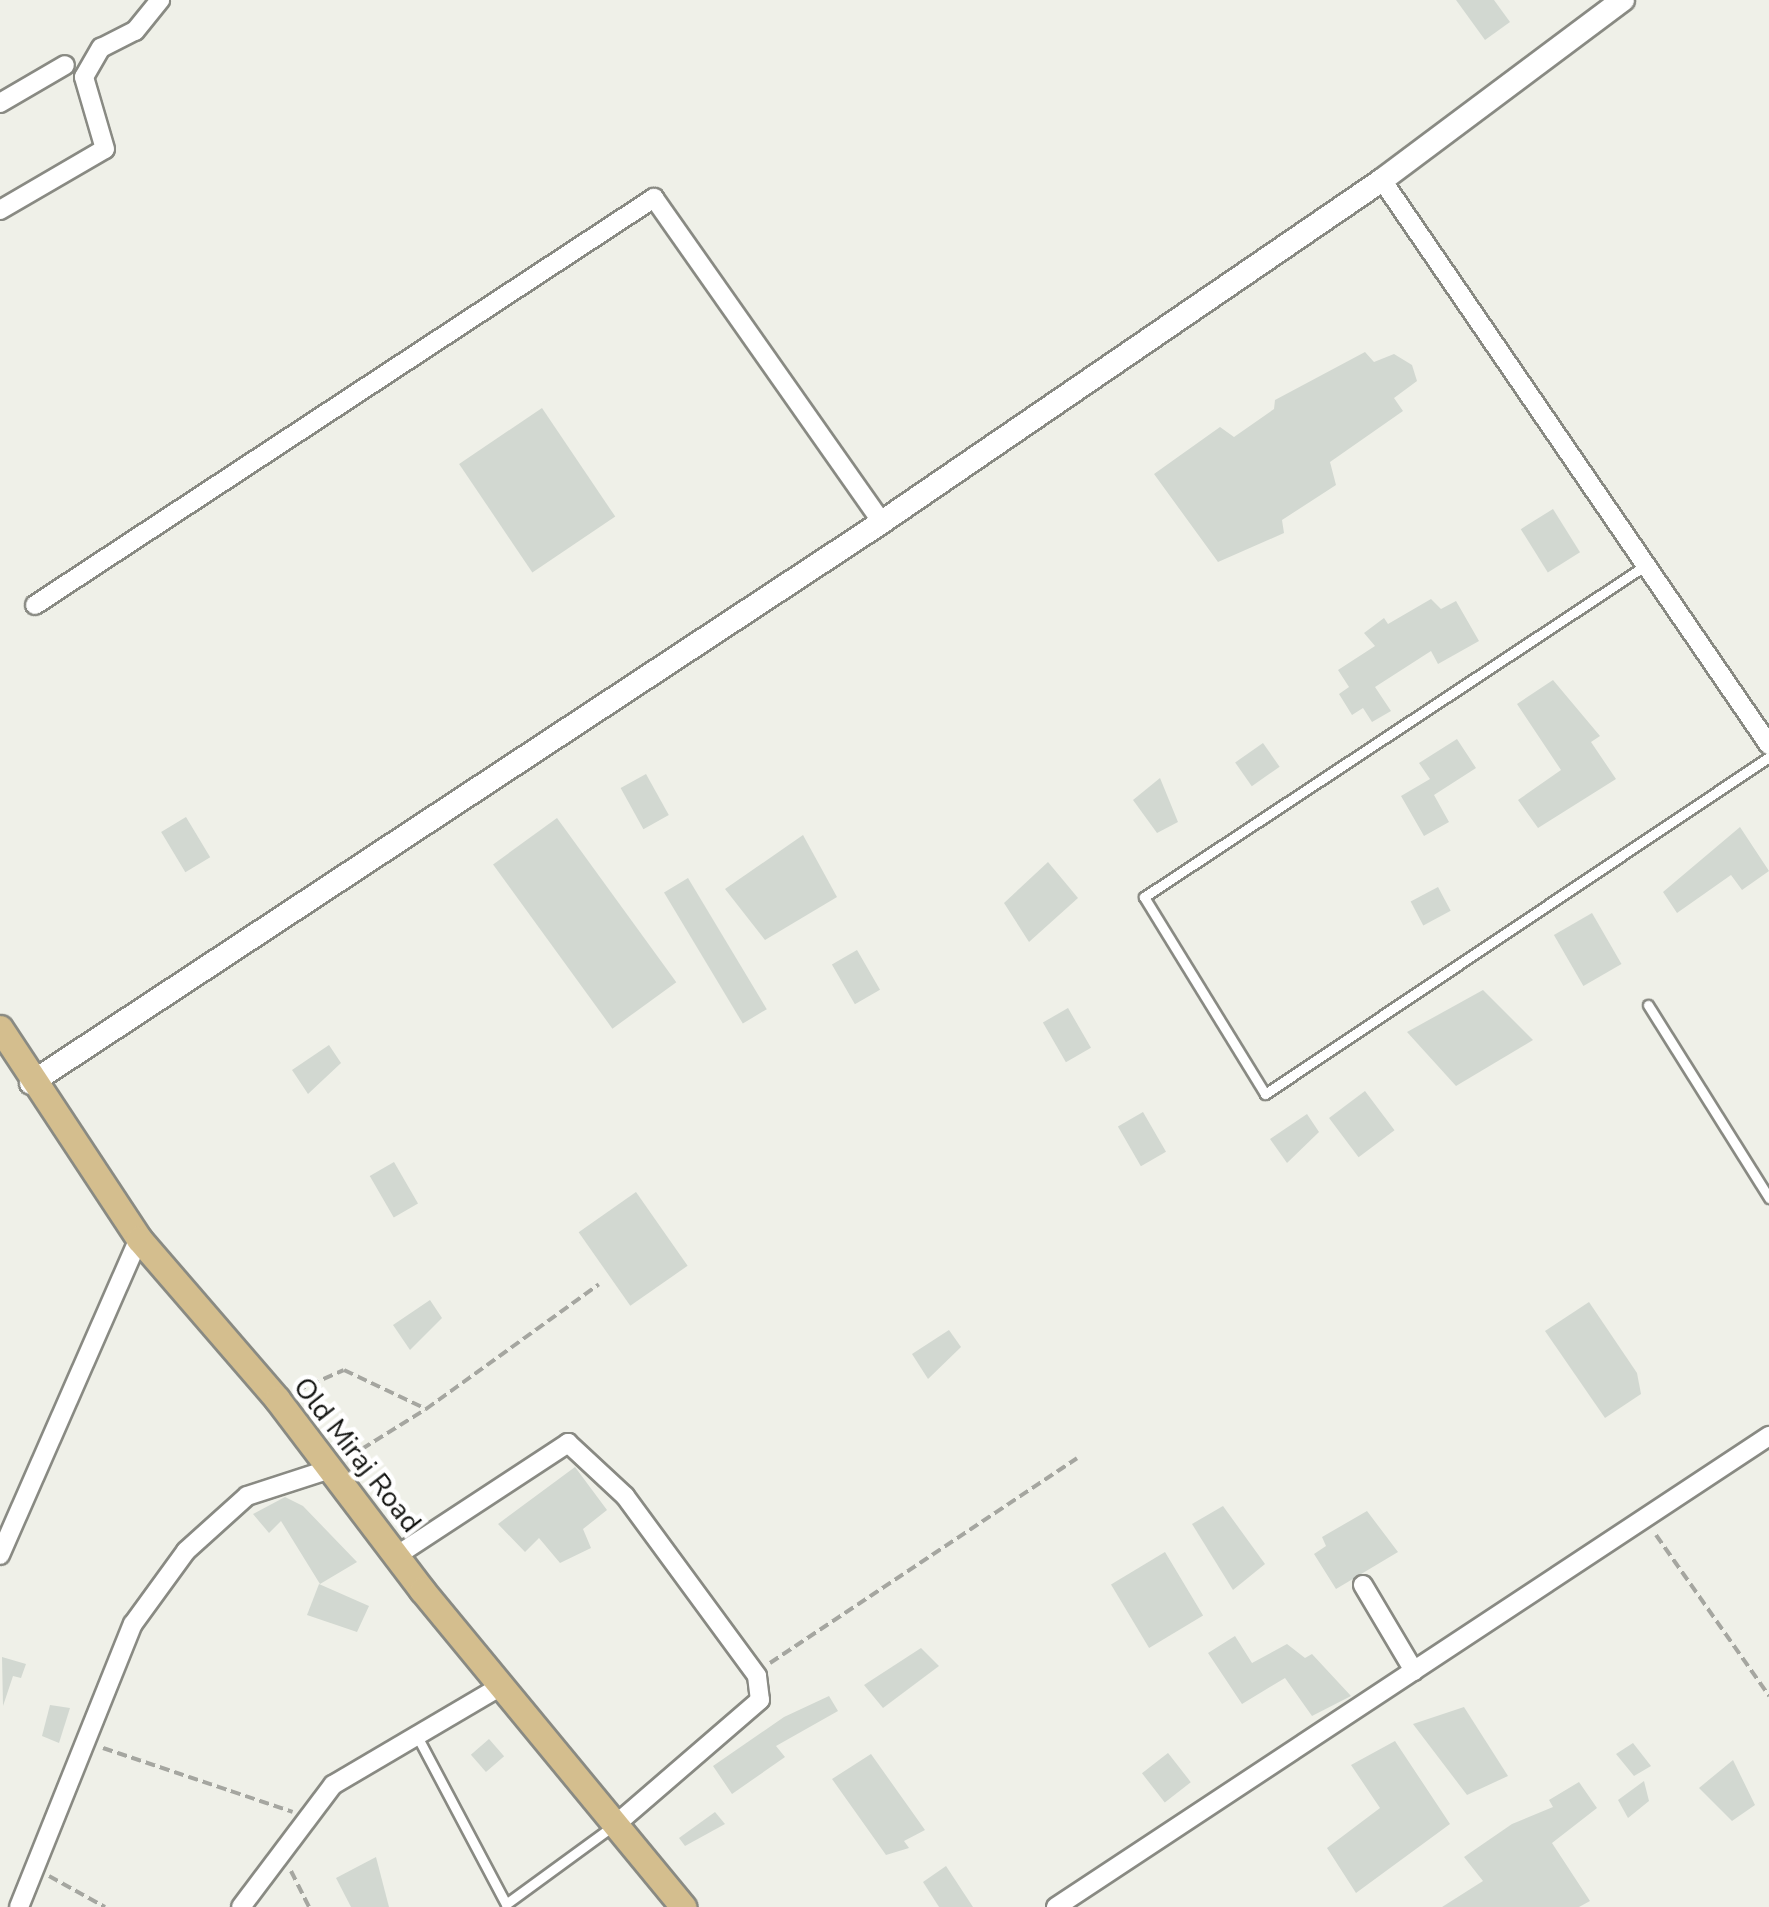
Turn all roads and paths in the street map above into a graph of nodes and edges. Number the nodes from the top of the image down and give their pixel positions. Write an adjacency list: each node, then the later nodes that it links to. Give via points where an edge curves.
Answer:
1 (160, 0): 6 (street, via 136,31 101,48 84,77 105,149)
2 (1622, 0): 5 (main road)
3 (65, 65): 4 (street)
4 (0, 103)
5 (1382, 180): 7 (main road); 8 (street)
6 (0, 210)
7 (882, 522): 9 (street, via 654,198); 14 (main road)
8 (1646, 565): 10 (street); 11 (lane, via 1144,898 1265,1094)
9 (34, 606)
10 (1769, 745)
11 (1769, 757)
12 (1648, 1005): 15 (lane)
13 (0, 1028): 14 (main road, Old Miraj Road)
14 (31, 1083): 16 (main road, Old Miraj Road)
15 (1769, 1198)
16 (138, 1239): 18 (main road, Old Miraj Road); 24 (street)
17 (600, 1284): 19 (path)
18 (278, 1399): 19 (path, via 344,1370); 22 (main road, Old Miraj Road)
19 (426, 1410): 22 (path)
20 (1769, 1436): 23 (street)
21 (1077, 1458): 27 (path)
22 (330, 1469): 25 (main road, Old Miraj Road); 32 (street, via 247,1496 186,1551 133,1624)
23 (1644, 1519): 28 (street); 30 (path)
24 (0, 1555)
25 (396, 1556): 29 (main road, Old Miraj Road); 34 (street, via 568,1443 625,1496 757,1676 760,1700)
26 (1363, 1585): 28 (street)
27 (762, 1669)
28 (1414, 1671): 42 (street)
29 (501, 1686): 31 (street); 34 (main road, Old Miraj Road)
30 (1769, 1696)
31 (417, 1736): 33 (street, via 333,1785); 34 (lane, via 506,1904)
32 (84, 1742): 33 (path); 36 (street)
33 (310, 1817): 35 (street)
34 (615, 1824): 41 (main road, Old Miraj Road)
35 (283, 1853): 39 (street); 40 (path)
36 (36, 1869): 37 (street); 38 (path)
37 (19, 1907)
38 (104, 1907)
39 (242, 1907)
40 (308, 1907)
41 (683, 1907)
42 (1056, 1907)

